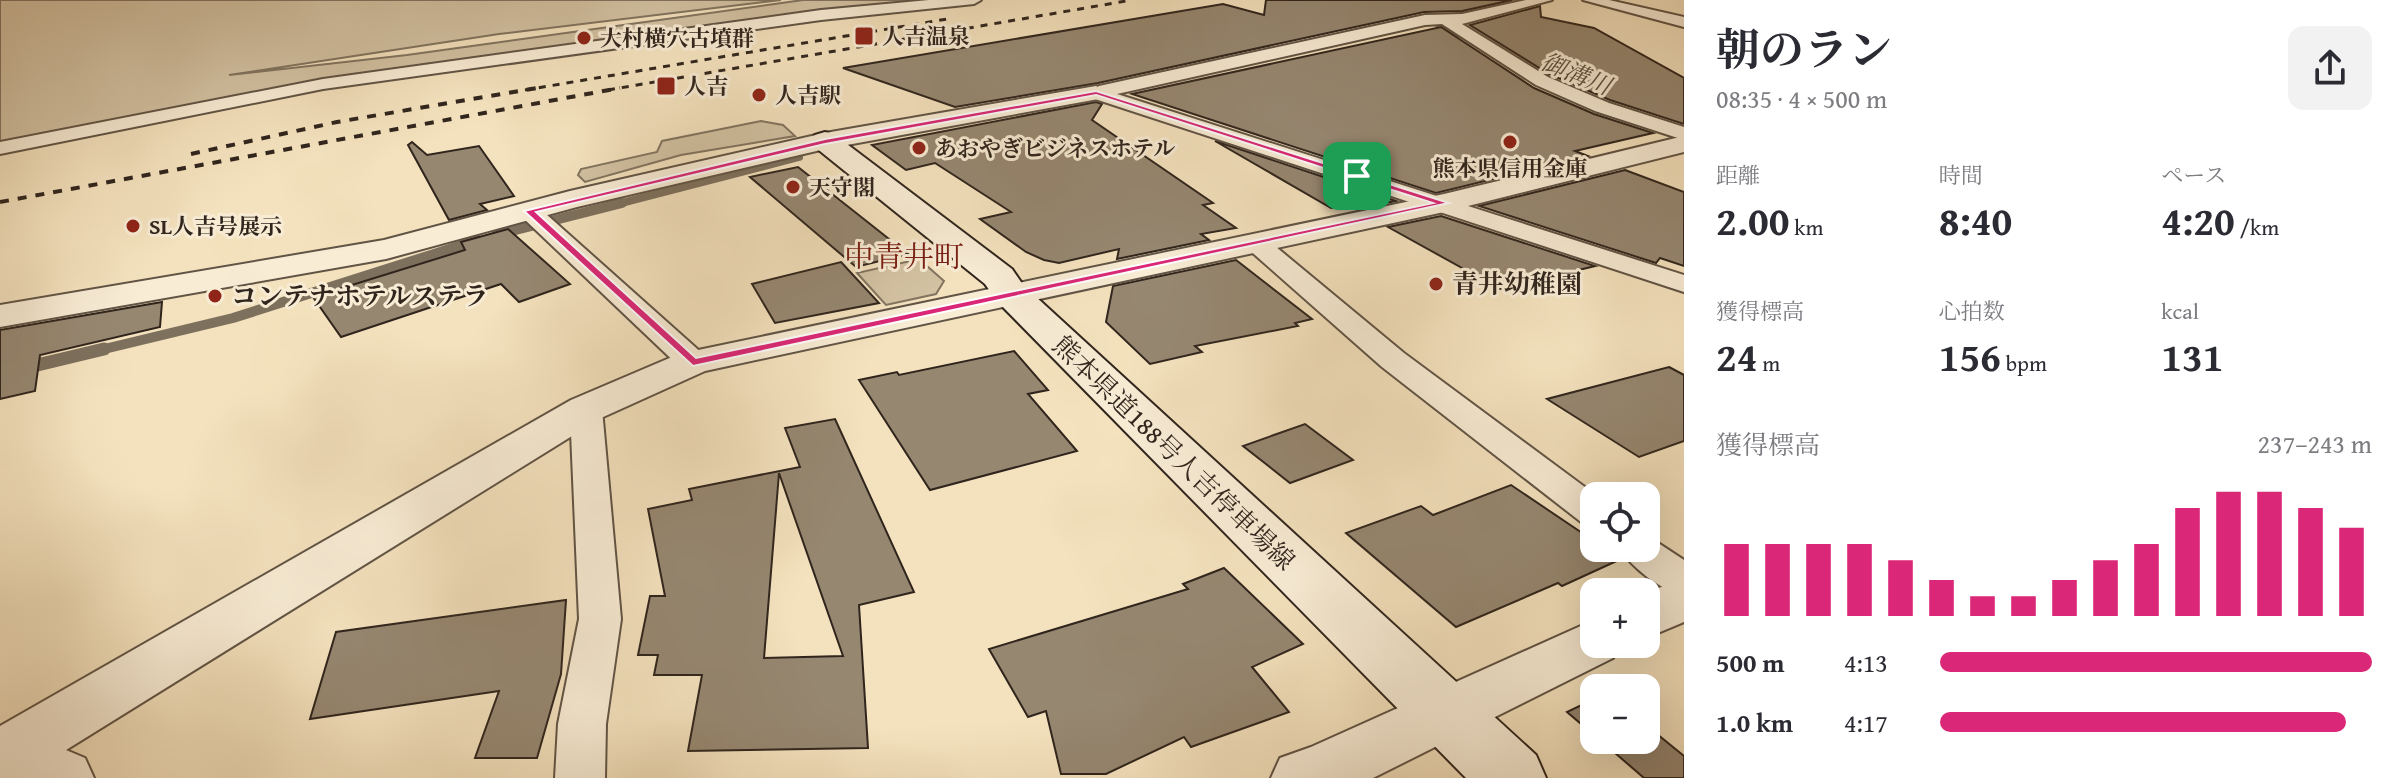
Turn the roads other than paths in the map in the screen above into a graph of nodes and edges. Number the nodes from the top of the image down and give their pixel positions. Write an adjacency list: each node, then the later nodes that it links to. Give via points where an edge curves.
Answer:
1 (974, 0): 10 (street, via 821,15 339,81)
2 (1590, 0): 5 (street)
3 (1538, 1): 4 (street)
4 (1446, 20): 6 (street, via 1425,20); 7 (street, via 1542,81)
5 (1684, 22)
6 (1096, 93): 8 (street); 11 (street)
7 (1684, 134)
8 (825, 141): 12 (street); 15 (main road, 熊本県道188号人吉停車場線, via 999,277)
9 (1684, 144): 11 (street)
10 (0, 148)
11 (1444, 203): 13 (street); 14 (street)
12 (529, 211): 16 (street, via 386,249); 17 (street)
13 (1255, 242): 15 (street); 19 (street, via 1393,360)
14 (1684, 284)
15 (1010, 293): 17 (street); 25 (main road, 熊本県道188号人吉停車場線)
16 (0, 316)
17 (693, 362): 18 (street)
18 (586, 409): 26 (street); 29 (street, via 600,619 582,724)
19 (1580, 502)
20 (1659, 562): 21 (street)
21 (1684, 581)
22 (1684, 598): 23 (street)
23 (1660, 610)
24 (1580, 649): 25 (street)
25 (1445, 715): 30 (street); 31 (main road, 熊本県道188号人吉停車場線)
26 (0, 758)
27 (0, 769): 28 (street)
28 (63, 778)
29 (580, 778)
30 (1302, 778)
31 (1512, 778)

